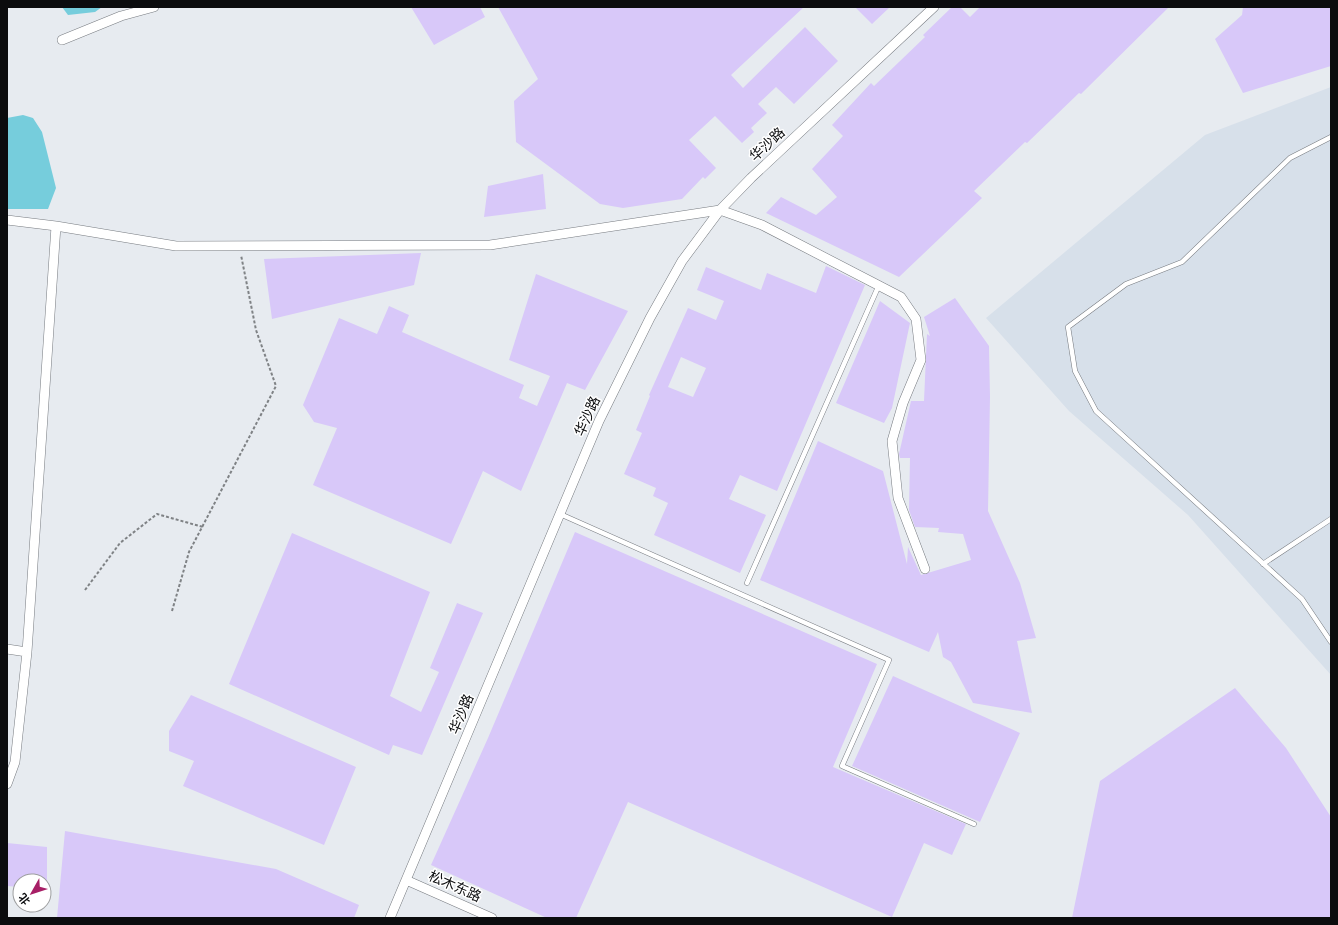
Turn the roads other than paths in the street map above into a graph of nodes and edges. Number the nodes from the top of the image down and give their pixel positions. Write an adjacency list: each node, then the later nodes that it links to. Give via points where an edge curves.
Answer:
1 (135, 7): 4 (street)
2 (154, 7): 4 (street)
3 (934, 7): 7 (street, 华沙路)
4 (121, 16): 5 (street)
5 (62, 40)
6 (1331, 137): 13 (lane, via 1290,158 1182,262 1126,284 1068,327 1075,371 1096,411)
7 (720, 210): 9 (street, via 490,245 176,246); 10 (street, via 762,225); 11 (street, 华沙路, via 682,261 650,318 599,421)
8 (7, 220): 9 (street)
9 (56, 226): 18 (street)
10 (879, 285): 14 (street, via 901,297 916,319 921,360 903,403 892,441 898,498); 15 (lane)
11 (560, 514): 20 (lane, via 889,660 842,766); 21 (street, 华沙路)
12 (1331, 519): 13 (lane)
13 (1263, 564): 16 (lane, via 1302,599)
14 (925, 568)
15 (747, 583)
16 (1331, 642)
17 (7, 649): 18 (street)
18 (27, 652): 19 (street, via 15,762)
19 (7, 784)
20 (974, 824)
21 (406, 880): 22 (street, 华沙路); 23 (street, 松木东路)
22 (390, 918)
23 (492, 918)

